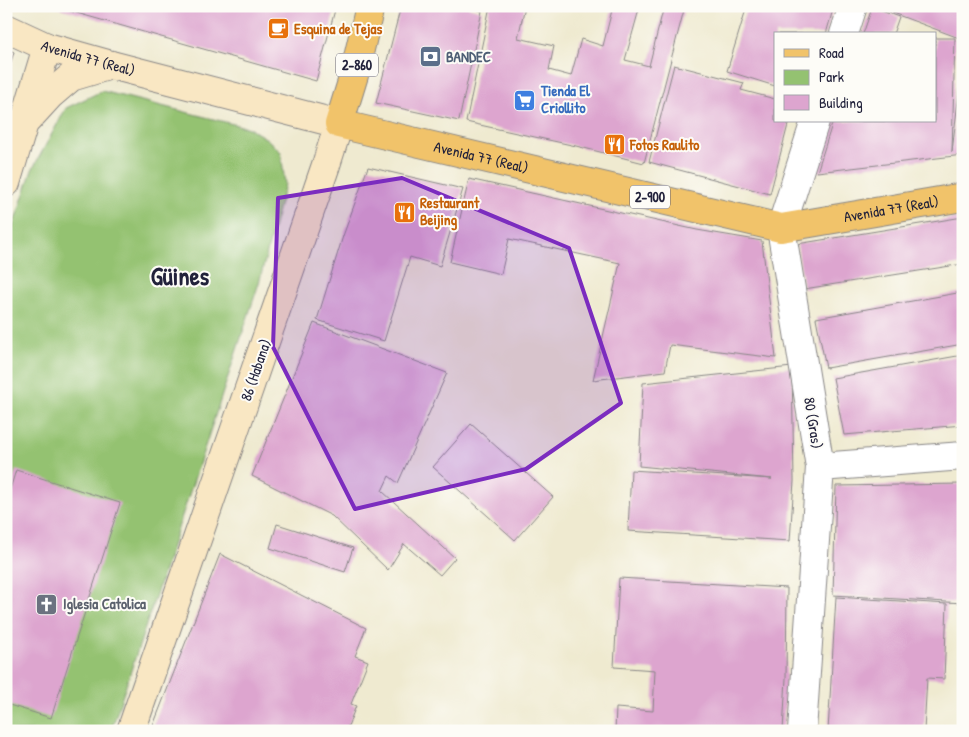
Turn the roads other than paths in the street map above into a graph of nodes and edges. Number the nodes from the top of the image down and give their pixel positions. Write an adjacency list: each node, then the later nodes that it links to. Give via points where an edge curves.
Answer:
1 (370, 6): 9 (main road, 86 (Habana) / 2-860)
2 (853, 6): 4 (street)
3 (6, 28): 5 (main road, Avenida 77 (Real))
4 (845, 32)
5 (47, 47): 6 (main road, Avenida 77 (Real)); 8 (main road)
6 (111, 66): 8 (main road, via 71,77 50,94); 9 (main road, Avenida 77 (Real))
7 (816, 122): 12 (street, 80 (Gras))
8 (24, 124): 10 (main road)
9 (339, 124): 12 (main road, Avenida 77 (Real) / 2-900); 15 (main road, 86 (Habana))
10 (6, 183)
11 (963, 197): 12 (main road, Avenida 77 (Real) / 2-900)
12 (781, 228): 14 (street, 80 (Gras))
13 (963, 456): 14 (street)
14 (820, 467): 16 (street, 80 (Gras))
15 (131, 731)
16 (802, 731)

